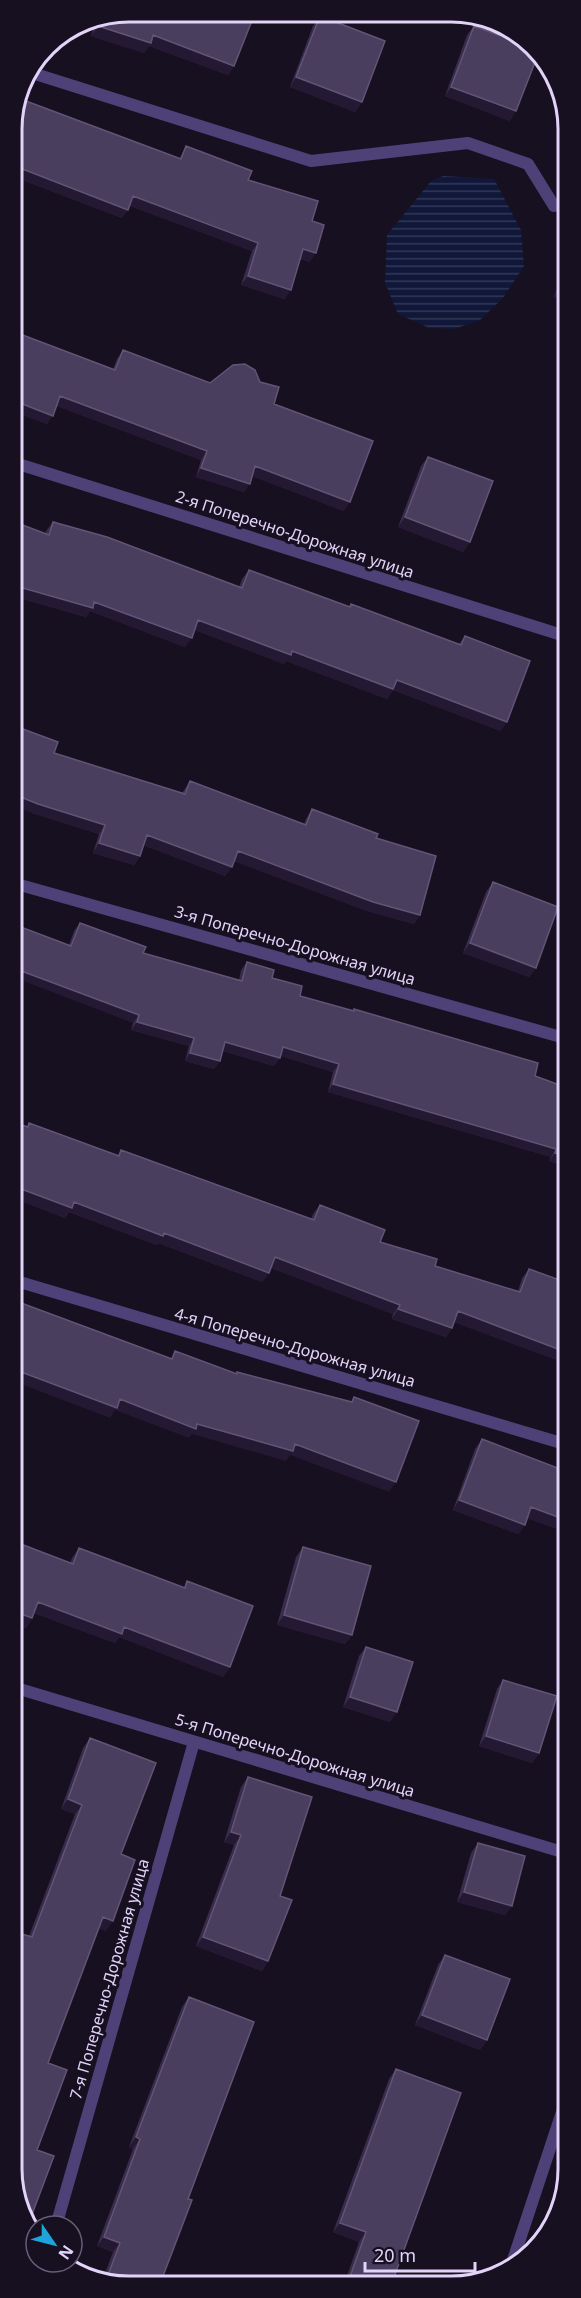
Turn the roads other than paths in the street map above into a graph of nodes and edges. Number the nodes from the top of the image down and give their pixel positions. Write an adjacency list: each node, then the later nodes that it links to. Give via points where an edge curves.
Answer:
1 (38, 75): 2 (street, via 311,161 468,143 528,164)
2 (554, 206)
3 (23, 465): 4 (street, 2-я Поперечно-Дорожная улица)
4 (558, 635)
5 (23, 886): 6 (street, 3-я Поперечно-Дорожная улица)
6 (558, 1036)
7 (22, 1283): 8 (street, 4-я Поперечно-Дорожная улица)
8 (558, 1442)
9 (22, 1690): 10 (street, 5-я Поперечно-Дорожная улица)
10 (194, 1742): 11 (street, 5-я Поперечно-Дорожная улица); 13 (street, 7-я Поперечно-Дорожная улица)
11 (558, 1851)
12 (558, 2124): 14 (street)
13 (59, 2214)
14 (515, 2254)

